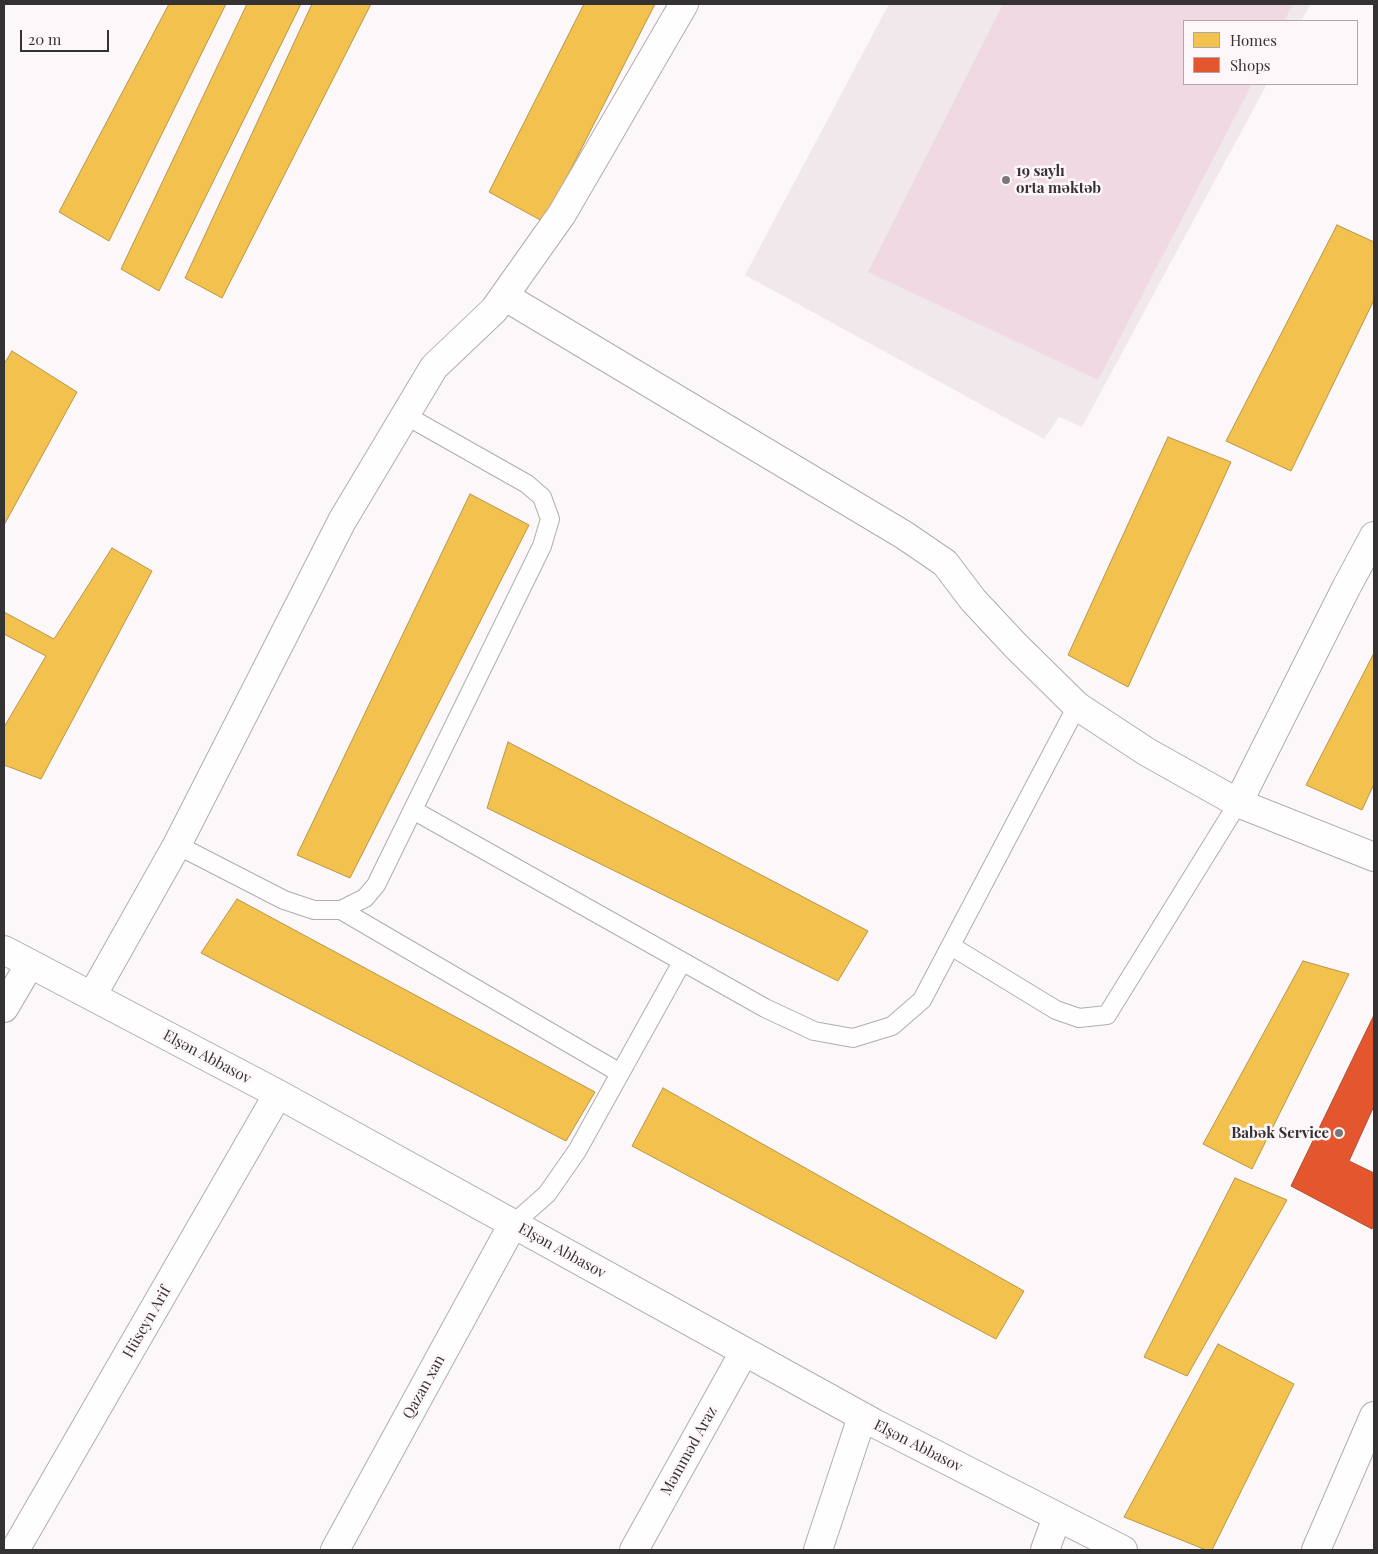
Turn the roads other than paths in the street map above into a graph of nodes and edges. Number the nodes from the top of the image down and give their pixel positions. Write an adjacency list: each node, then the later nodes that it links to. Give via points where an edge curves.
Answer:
1 (684, 4): 2 (street, via 562,214)
2 (504, 296): 3 (street, via 494,310 434,367); 5 (street, via 904,535 944,563 973,600)
3 (405, 415): 7 (lane, via 527,484 542,497 550,519 542,546); 8 (street, via 342,521)
4 (1374, 536): 6 (street)
5 (1077, 706): 6 (street, via 1147,752); 11 (lane)
6 (1238, 803): 9 (street); 11 (lane, via 1107,1015 1079,1018 1056,1010)
7 (413, 810): 10 (lane, via 376,885 365,898); 13 (lane)
8 (177, 845): 10 (lane, via 284,900 314,910); 15 (street)
9 (1374, 857)
10 (341, 910): 17 (lane)
11 (951, 946): 13 (lane, via 922,1000 892,1026 853,1038 814,1031)
12 (4, 950): 14 (street, Elşən Abbasov)
13 (682, 962): 17 (lane)
14 (30, 964): 15 (street, Elşən Abbasov); 16 (street)
15 (92, 996): 18 (street, Elşən Abbasov)
16 (4, 1008)
17 (620, 1073): 19 (lane, via 562,1173 546,1194)
18 (278, 1094): 19 (street, Elşən Abbasov); 24 (street, Hüseyn Arif)
19 (513, 1224): 20 (street, Elşən Abbasov); 25 (street, Qazan xan)
20 (744, 1352): 21 (street, Elşən Abbasov); 26 (street, Məmməd Araz)
21 (862, 1416): 23 (street, Elşən Abbasov); 27 (street)
22 (1374, 1416): 30 (street)
23 (1057, 1517): 28 (street); 29 (street, Elşən Abbasov)
24 (15, 1550)
25 (335, 1550)
26 (634, 1550)
27 (818, 1550)
28 (1045, 1550)
29 (1123, 1550)
30 (1316, 1550)

